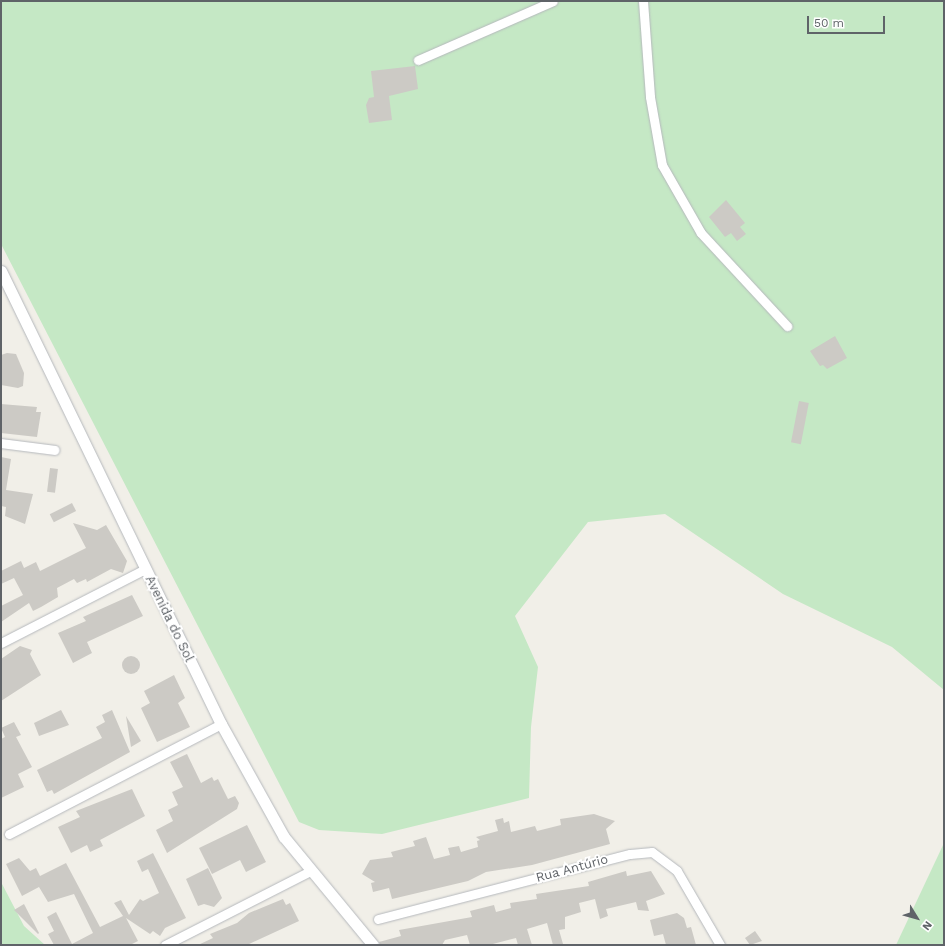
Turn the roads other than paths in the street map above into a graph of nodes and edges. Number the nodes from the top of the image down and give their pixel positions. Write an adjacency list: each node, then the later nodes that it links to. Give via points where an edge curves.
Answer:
1 (553, 1): 3 (street)
2 (643, 1): 5 (street, via 650,97 662,165 700,233)
3 (418, 60)
4 (1, 272): 8 (street, Avenida do Sol)
5 (787, 326)
6 (1, 443): 7 (street)
7 (55, 450)
8 (145, 569): 9 (street); 10 (street, Avenida do Sol)
9 (1, 643)
10 (221, 724): 11 (street); 12 (street, Avenida do Sol, via 284,837)
11 (9, 834)
12 (310, 871): 14 (street); 15 (street, Avenida do Sol)
13 (378, 919): 16 (street, Rua Antúrio, via 630,854 652,852 677,871)
14 (165, 945)
15 (373, 945)
16 (720, 945)

